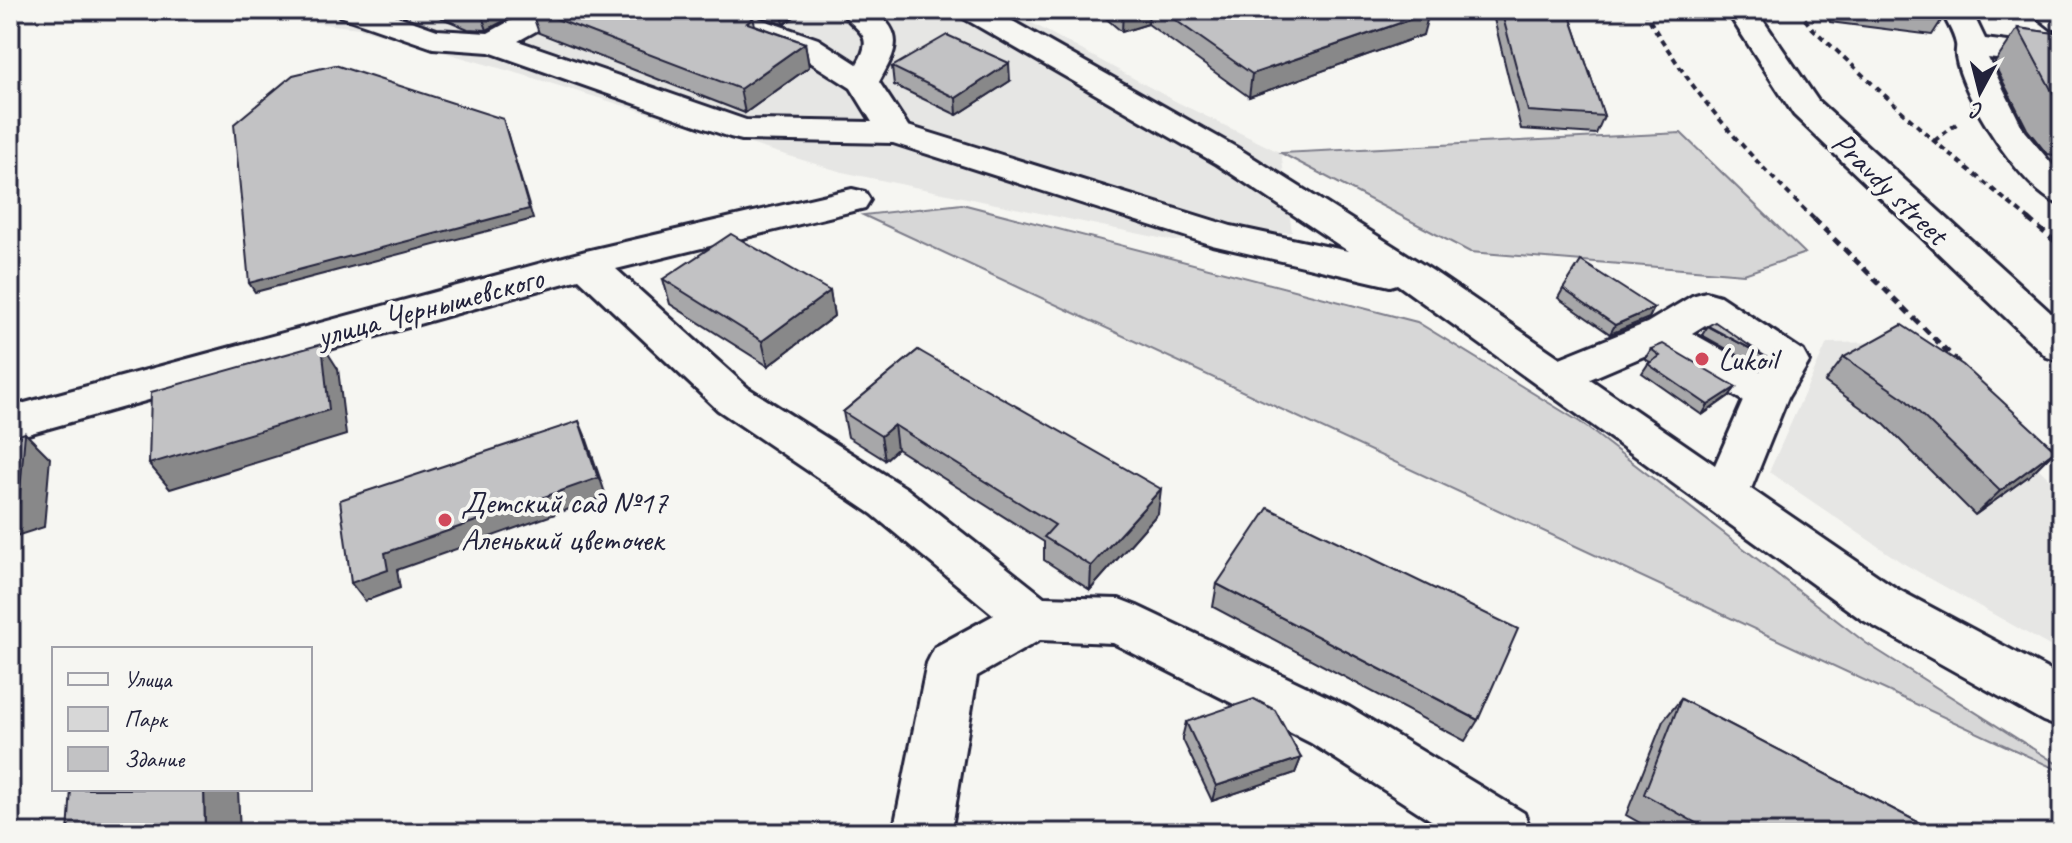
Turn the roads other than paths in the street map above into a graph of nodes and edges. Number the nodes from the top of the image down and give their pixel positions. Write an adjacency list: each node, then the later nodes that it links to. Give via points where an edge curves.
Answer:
1 (351, 10): 10 (street, via 433,39)
2 (552, 10): 10 (street)
3 (707, 10): 13 (street, via 807,46)
4 (855, 10): 13 (street, via 877,27 881,50)
5 (971, 10): 18 (street, via 1229,157)
6 (1741, 10): 19 (street, Pravdy street, via 1806,108)
7 (1956, 10): 11 (street)
8 (2043, 10): 9 (street)
9 (2062, 22)
10 (493, 43): 14 (street, via 742,130)
11 (1973, 47): 12 (street); 15 (street, via 1971,55 1995,115 2039,176)
12 (2062, 58)
13 (863, 82): 14 (street)
14 (896, 133): 18 (street, via 1225,237)
15 (2062, 194)
16 (852, 200): 17 (street, улица Чернышевского)
17 (586, 264): 21 (street, улица Чернышевского); 23 (street, via 733,399 889,501)
18 (1419, 280): 20 (street)
19 (2062, 347)
20 (1557, 376): 22 (street); 22 (street, via 1661,333 1706,306 1788,362 1767,395)
21 (10, 423)
22 (1726, 494): 24 (street, via 1879,604)
23 (1034, 618): 25 (street, via 953,663); 26 (street, via 1119,621 1330,725)
24 (2062, 704)
25 (922, 833)
26 (1503, 833)

